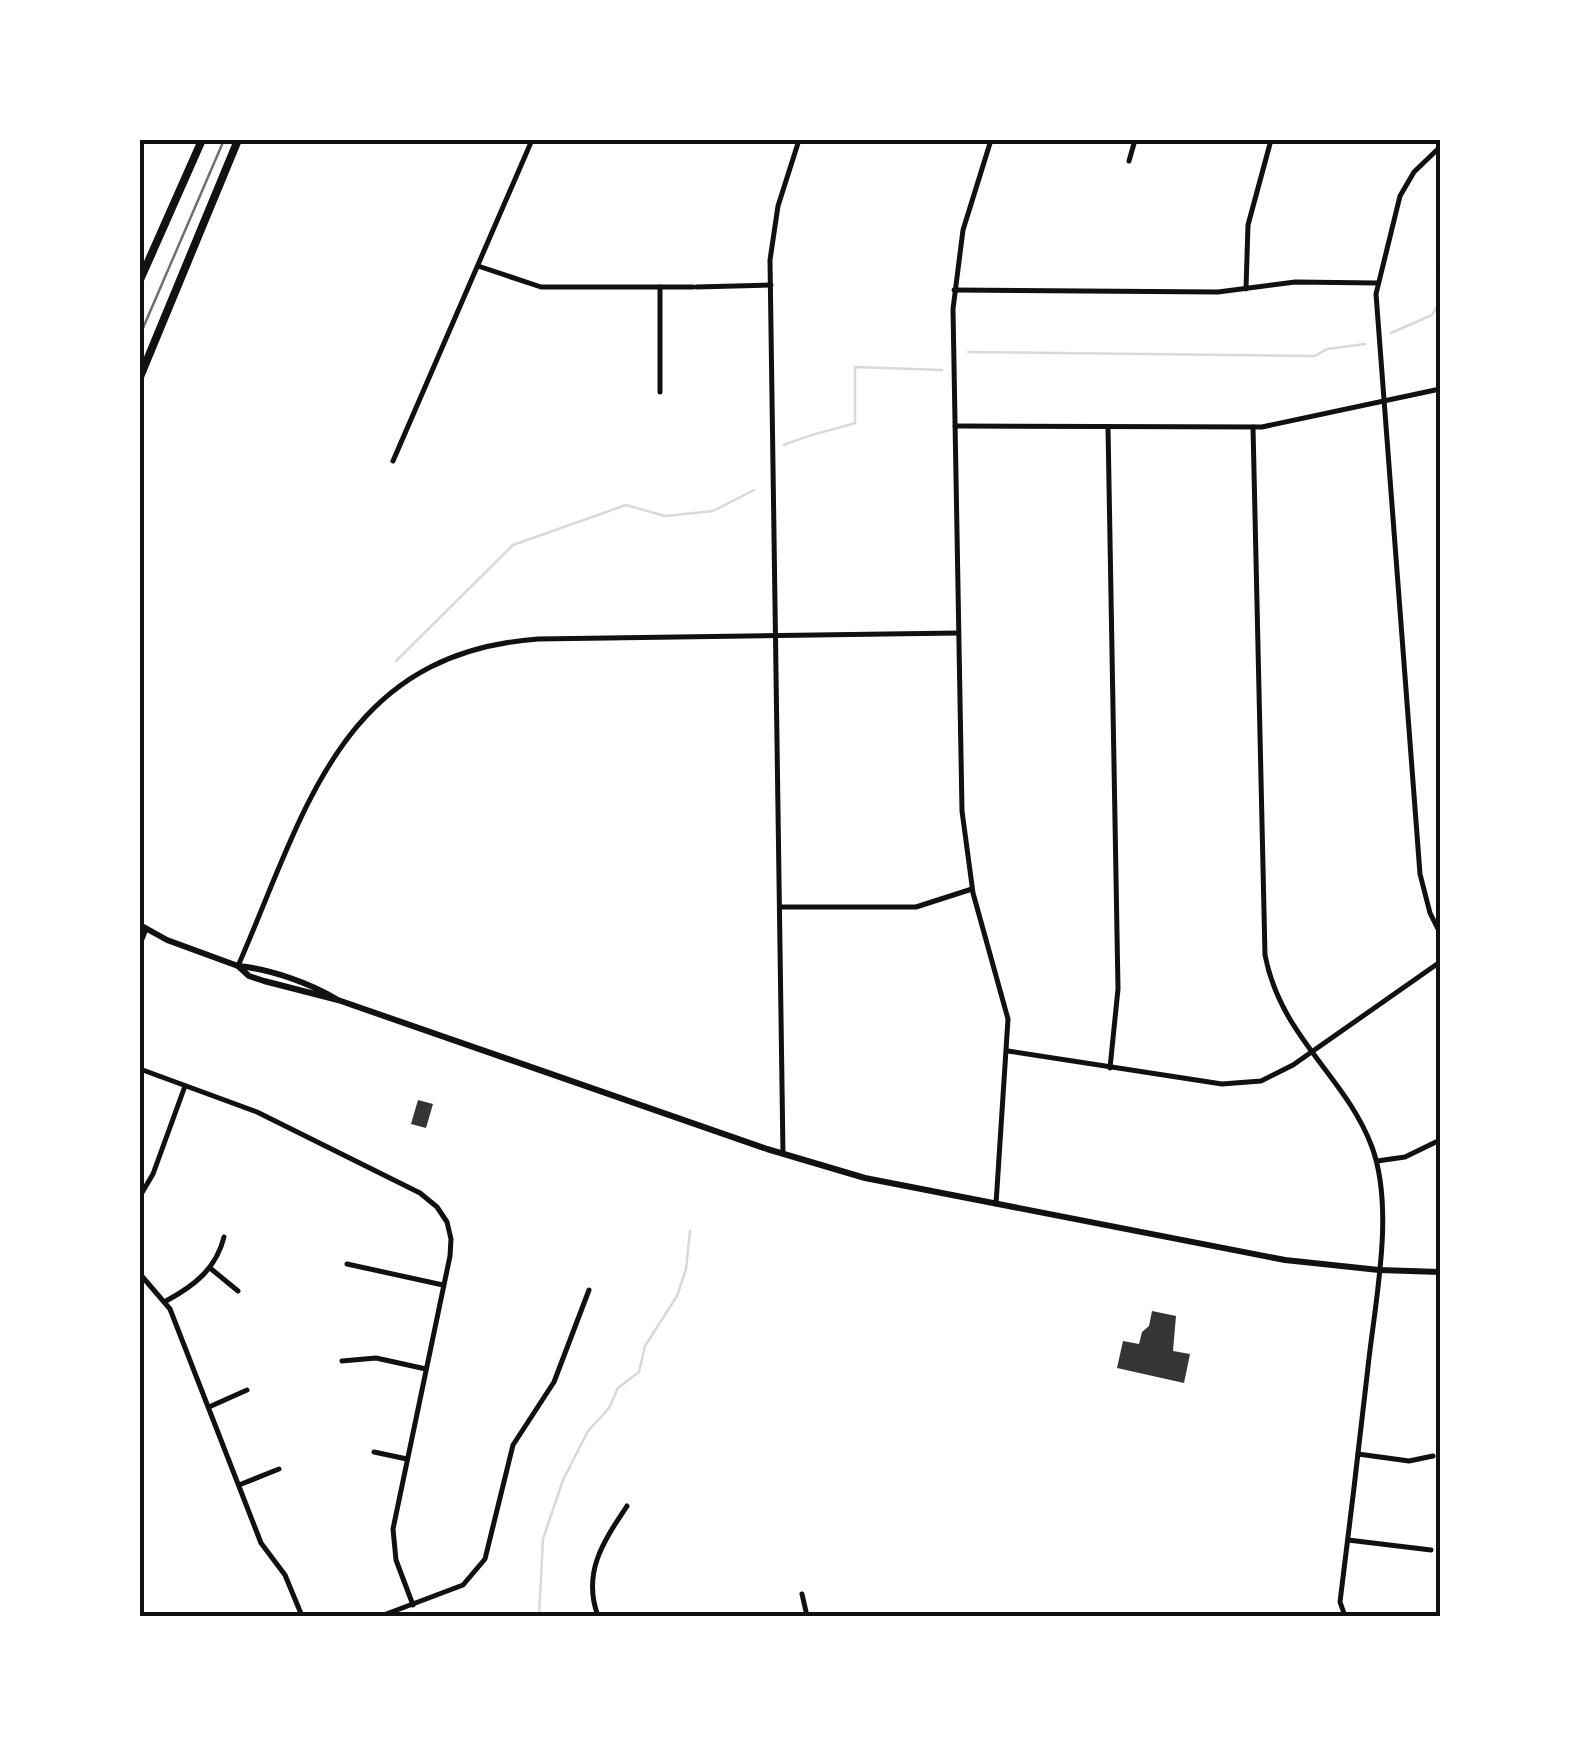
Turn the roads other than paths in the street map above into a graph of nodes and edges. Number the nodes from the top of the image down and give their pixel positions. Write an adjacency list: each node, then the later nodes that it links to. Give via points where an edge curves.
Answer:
1 (202, 140): 11 (main road)
2 (238, 140): 17 (main road)
3 (532, 140): 10 (street)
4 (799, 140): 13 (street, via 773,232)
5 (991, 140): 16 (street, via 963,230)
6 (1135, 140): 9 (street)
7 (1271, 140): 15 (street, via 1248,224)
8 (1440, 147): 12 (street, via 1406,184)
9 (1128, 160)
10 (478, 266): 14 (street, via 541,287); 24 (street)
11 (140, 280)
12 (1377, 283): 15 (street); 20 (street)
13 (770, 285): 14 (street); 26 (street)
14 (660, 287): 19 (street)
15 (1246, 289): 16 (street)
16 (954, 290): 21 (street)
17 (140, 377)
18 (1440, 388): 20 (street)
19 (660, 392)
20 (1384, 402): 23 (street); 30 (street, via 1420,874)
21 (955, 426): 22 (street); 25 (street)
22 (1108, 427): 23 (street); 36 (street, via 1118,989)
23 (1253, 427): 35 (street, via 1262,933 1277,999)
24 (393, 461)
25 (958, 633): 26 (street); 27 (street, via 962,811)
26 (776, 636): 28 (street); 33 (street, via 526,640 477,649 420,673 376,705 330,760)
27 (972, 890): 28 (street, via 916,907); 34 (street, via 1006,1006)
28 (780, 907): 40 (street)
29 (143, 928): 31 (street); 33 (street)
30 (1440, 932)
31 (140, 944)
32 (1440, 962): 35 (street)
33 (238, 966): 40 (street)
34 (1008, 1051): 36 (street); 43 (street)
35 (1311, 1053): 36 (street, via 1272,1078 1246,1084); 41 (street, via 1362,1126)
36 (1110, 1068)
37 (140, 1069): 38 (street)
38 (185, 1086): 42 (street); 50 (street, via 257,1112 430,1201 451,1240)
39 (1440, 1140): 41 (street, via 1405,1157)
40 (783, 1154): 43 (street)
41 (1376, 1161): 47 (street, via 1382,1192)
42 (140, 1196)
43 (996, 1204): 47 (street, via 1285,1260)
44 (224, 1237): 46 (street)
45 (347, 1264): 50 (street)
46 (210, 1268): 51 (street); 53 (street)
47 (1379, 1270): 48 (street); 59 (street)
48 (1440, 1272)
49 (140, 1274): 53 (street)
50 (443, 1285): 55 (street)
51 (238, 1290)
52 (589, 1290): 68 (street, via 554,1382 512,1445 485,1559 462,1584)
53 (166, 1301): 57 (street)
54 (342, 1361): 55 (street, via 376,1358)
55 (426, 1370): 61 (street)
56 (248, 1390): 57 (street)
57 (210, 1406): 63 (street)
58 (374, 1452): 61 (street)
59 (1358, 1454): 60 (street, via 1409,1462); 65 (street)
60 (1433, 1456)
61 (407, 1459): 68 (street, via 392,1544)
62 (279, 1469): 63 (street)
63 (238, 1485): 69 (street)
64 (626, 1506): 71 (street, via 591,1574)
65 (1348, 1540): 66 (street); 73 (street, via 1340,1602)
66 (1431, 1550)
67 (802, 1594): 72 (street)
68 (413, 1605): 70 (street)
69 (302, 1616)
70 (382, 1616)
71 (598, 1616)
72 (807, 1616)
73 (1345, 1616)

